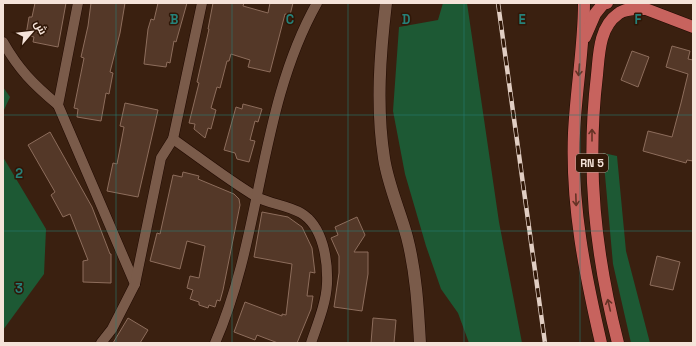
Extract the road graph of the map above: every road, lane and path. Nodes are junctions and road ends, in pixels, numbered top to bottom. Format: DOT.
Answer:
graph roads {
  1 [pos="78,3"];
  2 [pos="202,3"];
  3 [pos="317,3"];
  4 [pos="386,3"];
  5 [pos="584,3"];
  6 [pos="604,3"];
  7 [pos="631,3"];
  8 [pos="644,9"];
  9 [pos="607,26"];
  10 [pos="693,26"];
  11 [pos="3,42"];
  12 [pos="580,52"];
  13 [pos="58,105"];
  14 [pos="172,138"];
  15 [pos="256,197"];
  16 [pos="135,284"];
  17 [pos="101,343"];
  18 [pos="215,343"];
  19 [pos="311,343"];
  20 [pos="420,343"];
  21 [pos="601,343"];
  22 [pos="618,343"];
  1 -- 13 [label="street"];
  2 -- 14 [label="street"];
  3 -- 15 [label="street"];
  4 -- 20 [label="street"];
  5 -- 12 [label="main road, RN 5"];
  6 -- 9 [label="main road"];
  6 -- 12 [label="main road, RN 5"];
  7 -- 8 [label="main road"];
  8 -- 9 [label="main road"];
  8 -- 10 [label="main road"];
  22 -- 9 [label="main road, RN 5, one-way"];
  11 -- 13 [label="street"];
  12 -- 21 [label="main road, RN 5, one-way"];
  13 -- 16 [label="street"];
  14 -- 15 [label="street"];
  14 -- 16 [label="street"];
  15 -- 18 [label="street"];
  15 -- 19 [label="street"];
  16 -- 17 [label="street"];
}
